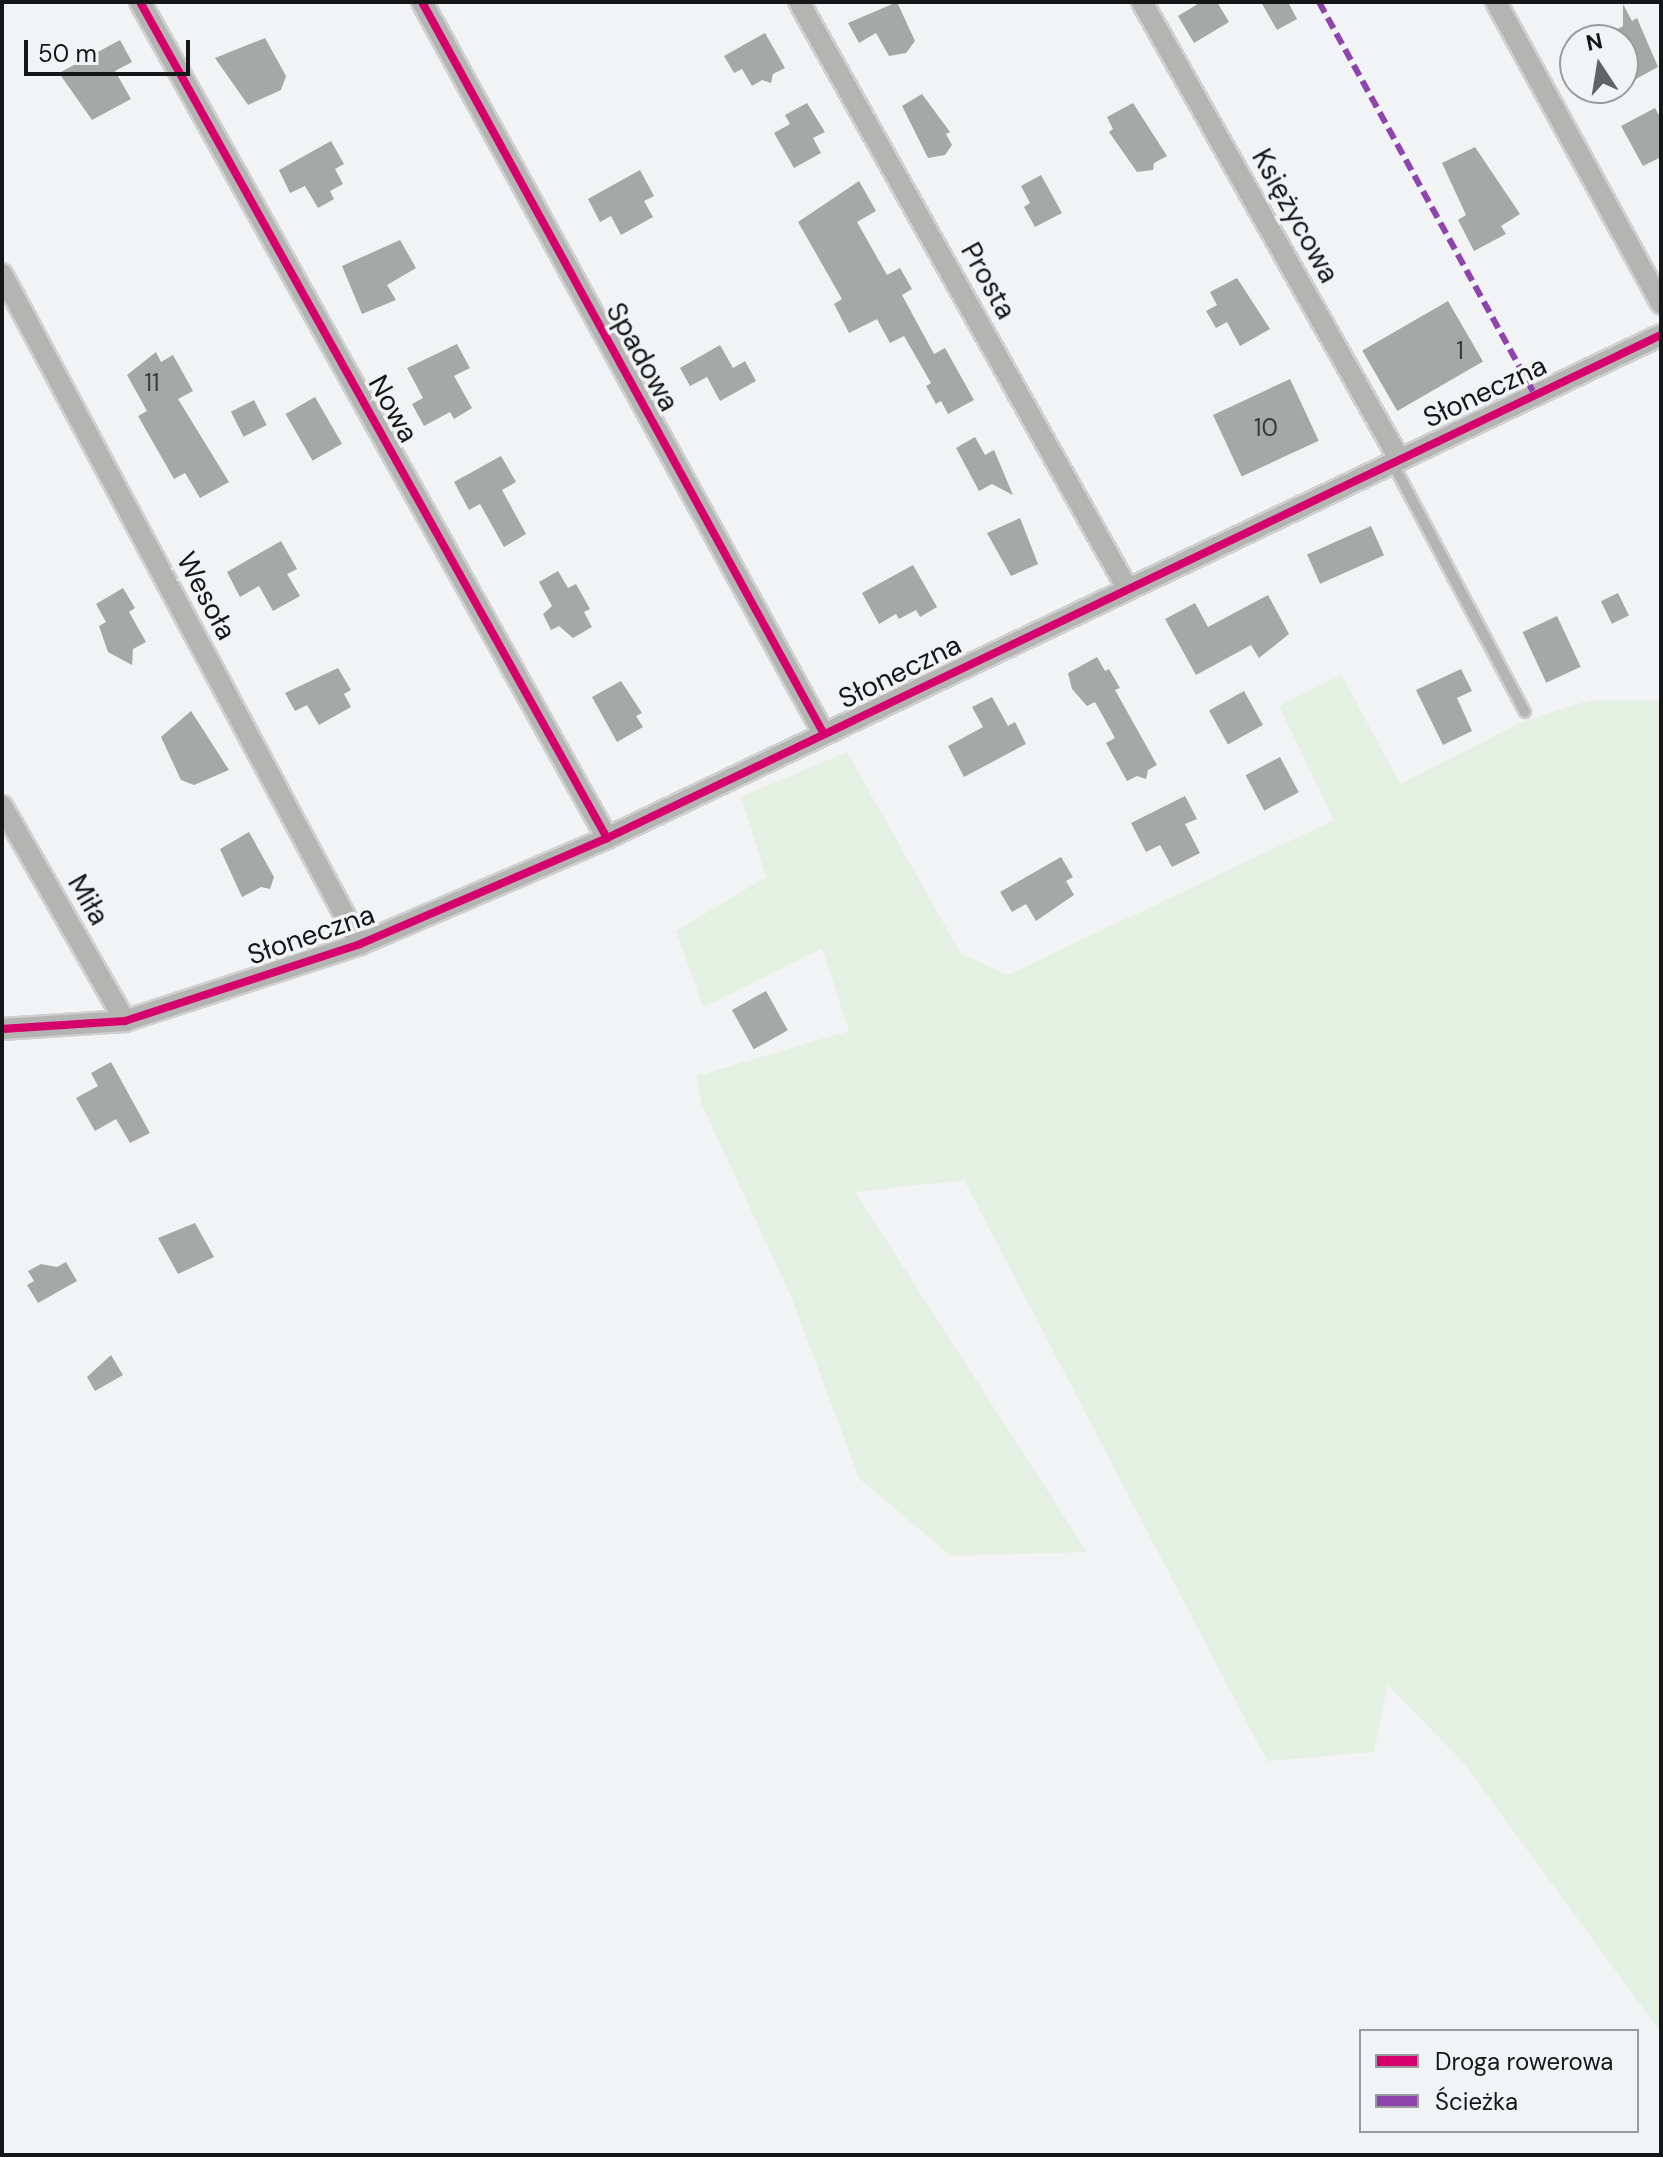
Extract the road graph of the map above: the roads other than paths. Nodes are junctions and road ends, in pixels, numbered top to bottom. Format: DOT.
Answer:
graph roads {
  1 [pos="140,2"];
  2 [pos="422,2"];
  3 [pos="799,2"];
  4 [pos="1142,2"];
  5 [pos="1496,2"];
  6 [pos="2,274"];
  7 [pos="1661,304"];
  8 [pos="1661,335"];
  9 [pos="1395,459"];
  10 [pos="1127,588"];
  11 [pos="1525,712"];
  12 [pos="824,734"];
  13 [pos="2,806"];
  14 [pos="607,838"];
  15 [pos="360,944"];
  16 [pos="125,1021"];
  17 [pos="2,1029"];
  1 -- 14 [label="street, Nowa"];
  2 -- 12 [label="street, Spadowa"];
  3 -- 10 [label="street, Prosta"];
  4 -- 9 [label="street, Księżycowa"];
  5 -- 7 [label="street"];
  6 -- 15 [label="street, Wesoła"];
  8 -- 9 [label="street, Słoneczna"];
  9 -- 10 [label="street, Słoneczna"];
  9 -- 11 [label="lane"];
  10 -- 12 [label="street, Słoneczna"];
  12 -- 14 [label="street, Słoneczna"];
  13 -- 16 [label="street, Miła"];
  14 -- 15 [label="street, Słoneczna"];
  15 -- 16 [label="street, Słoneczna"];
  16 -- 17 [label="street, Słoneczna"];
}
